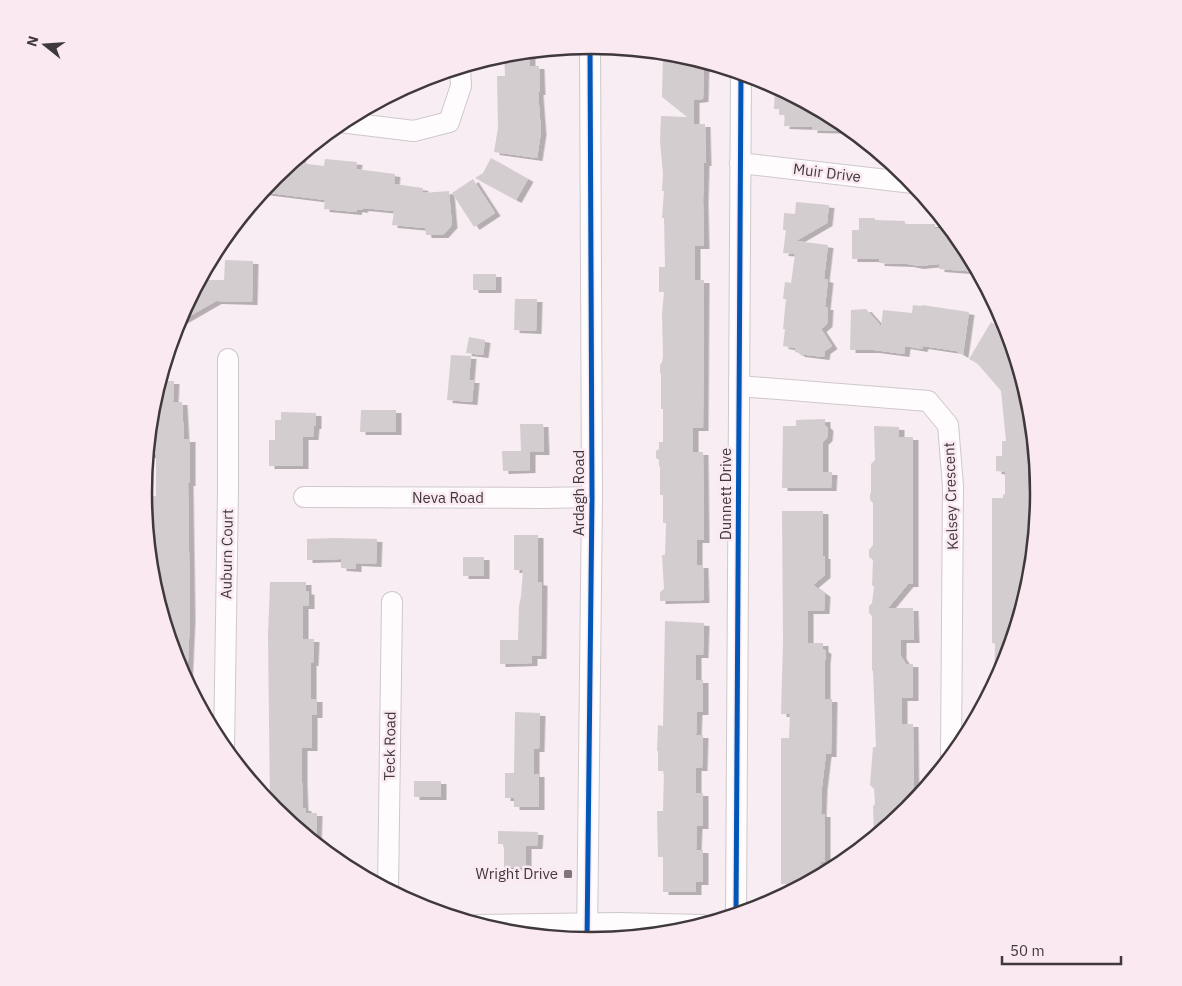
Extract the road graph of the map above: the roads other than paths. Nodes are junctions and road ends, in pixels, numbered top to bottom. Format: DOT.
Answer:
graph roads {
  1 [pos="590,54"];
  2 [pos="460,74"];
  3 [pos="741,80"];
  4 [pos="354,124"];
  5 [pos="740,163"];
  6 [pos="902,182"];
  7 [pos="228,359"];
  8 [pos="739,386"];
  9 [pos="304,497"];
  10 [pos="592,497"];
  11 [pos="392,602"];
  12 [pos="224,734"];
  13 [pos="951,744"];
  14 [pos="388,882"];
  15 [pos="736,908"];
  16 [pos="674,924"];
  17 [pos="548,929"];
  18 [pos="582,932"];
  19 [pos="587,932"];
  1 -- 10 [label="street, Ardagh Road"];
  2 -- 4 [label="street"];
  3 -- 5 [label="street, Dunnett Drive"];
  5 -- 6 [label="street, Muir Drive"];
  5 -- 8 [label="street, Dunnett Drive"];
  7 -- 12 [label="street, Auburn Court"];
  8 -- 13 [label="street, Kelsey Crescent"];
  8 -- 15 [label="street, Dunnett Drive"];
  9 -- 10 [label="street, Neva Road"];
  10 -- 19 [label="street, Ardagh Road"];
  11 -- 14 [label="street, Teck Road"];
  16 -- 19 [label="street"];
  17 -- 18 [label="street"];
}
